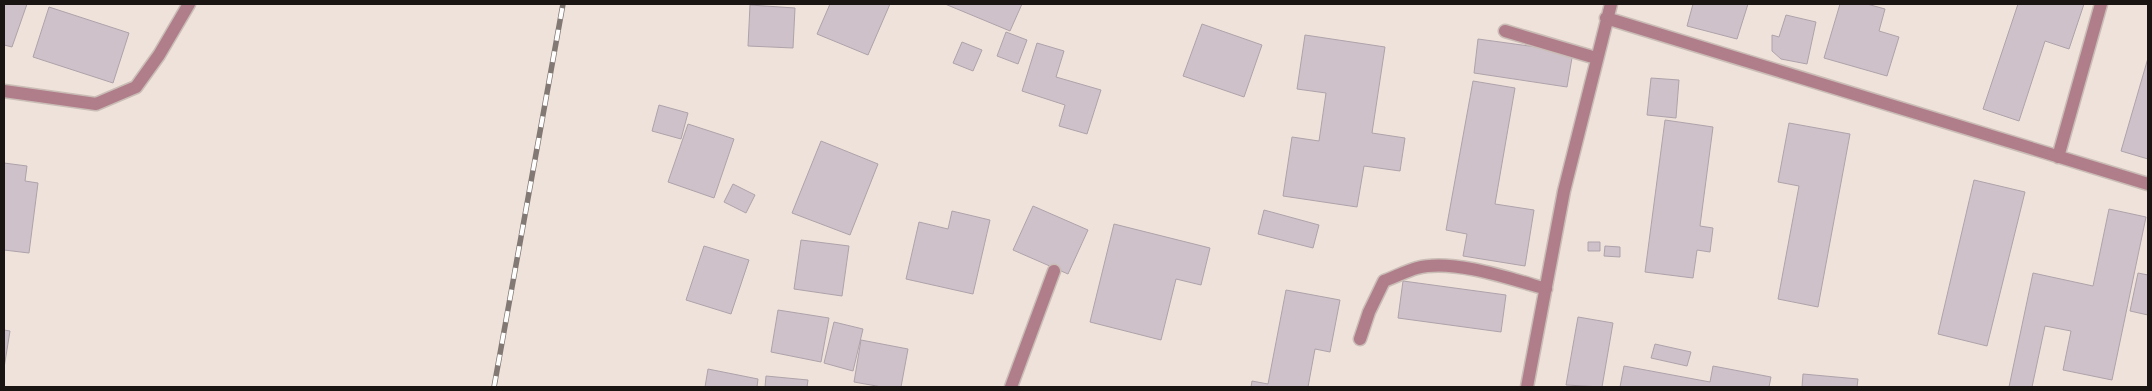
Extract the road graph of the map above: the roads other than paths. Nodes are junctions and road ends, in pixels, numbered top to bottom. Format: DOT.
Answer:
graph roads {
  1 [pos="189,4"];
  2 [pos="1610,4"];
  3 [pos="2102,4"];
  4 [pos="1606,18"];
  5 [pos="1505,31"];
  6 [pos="1596,58"];
  7 [pos="4,92"];
  8 [pos="2058,157"];
  9 [pos="2148,184"];
  10 [pos="1054,271"];
  11 [pos="1546,289"];
  12 [pos="1360,339"];
  13 [pos="1011,387"];
  14 [pos="1527,387"];
  1 -- 7 [label="street"];
  2 -- 4 [label="street"];
  3 -- 8 [label="street"];
  4 -- 6 [label="street"];
  4 -- 8 [label="street"];
  5 -- 6 [label="street"];
  6 -- 11 [label="street"];
  8 -- 9 [label="street"];
  10 -- 13 [label="street"];
  11 -- 12 [label="street"];
  11 -- 14 [label="street"];
}
